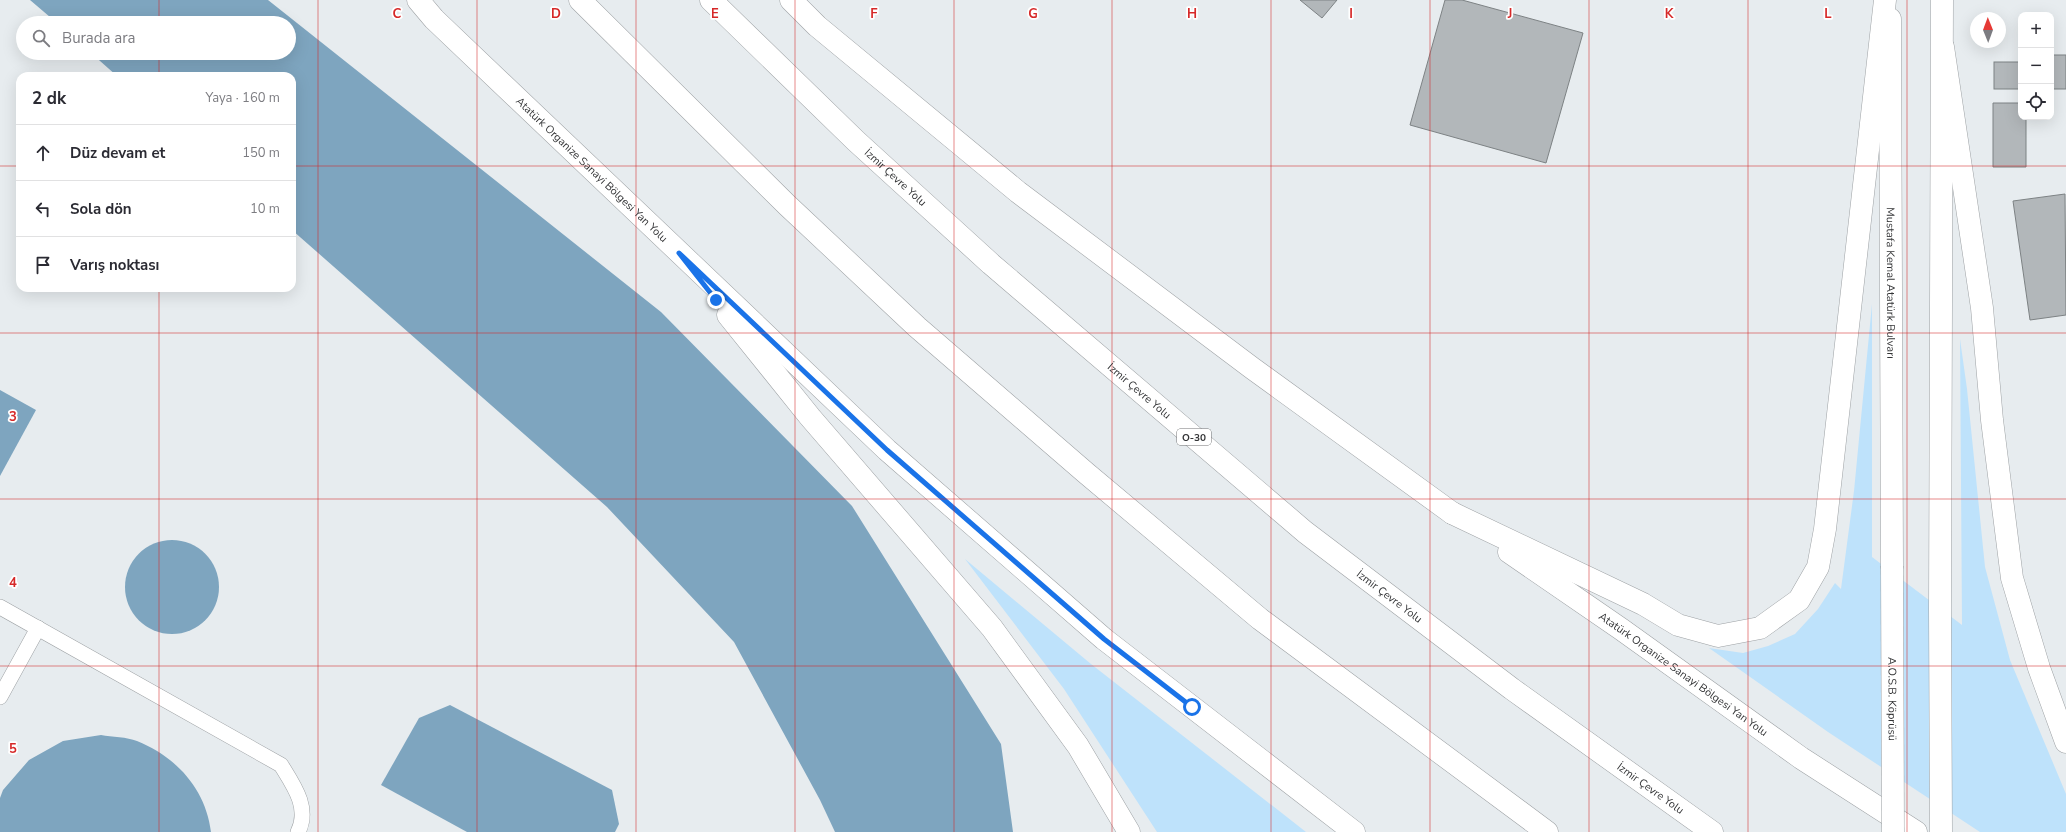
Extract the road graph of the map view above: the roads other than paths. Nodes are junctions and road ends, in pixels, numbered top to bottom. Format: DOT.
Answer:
graph roads {
  1 [pos="418,0"];
  2 [pos="580,0"];
  3 [pos="711,0"];
  4 [pos="791,0"];
  5 [pos="1885,0"];
  6 [pos="1890,0"];
  7 [pos="1942,0"];
  8 [pos="1942,47"];
  9 [pos="679,253"];
  10 [pos="1452,513"];
  11 [pos="1892,566"];
  12 [pos="0,607"];
  13 [pos="38,628"];
  14 [pos="0,697"];
  15 [pos="2066,742"];
  16 [pos="298,832"];
  17 [pos="1129,832"];
  18 [pos="1354,832"];
  19 [pos="1546,832"];
  20 [pos="1712,832"];
  21 [pos="1893,832"];
  22 [pos="1916,832"];
  23 [pos="1941,832"];
  1 -- 9 [label="main road, Atatürk Organize Sanayi Bölgesi Yan Yolu"];
  2 -- 19 [label="main road"];
  3 -- 20 [label="main road, İzmir Çevre Yolu / O-30"];
  4 -- 10 [label="main road"];
  5 -- 10 [label="main road"];
  6 -- 11 [label="main road, Mustafa Kemal Atatürk Bulvarı"];
  7 -- 8 [label="main road"];
  8 -- 15 [label="main road"];
  8 -- 23 [label="main road"];
  9 -- 17 [label="main road"];
  9 -- 18 [label="main road, Atatürk Organize Sanayi Bölgesi Yan Yolu"];
  10 -- 22 [label="main road, Atatürk Organize Sanayi Bölgesi Yan Yolu"];
  11 -- 21 [label="main road, A.O.S.B. Köprüsü, bridge"];
  12 -- 13 [label="lane"];
  13 -- 14 [label="lane"];
  13 -- 16 [label="lane"];
}
